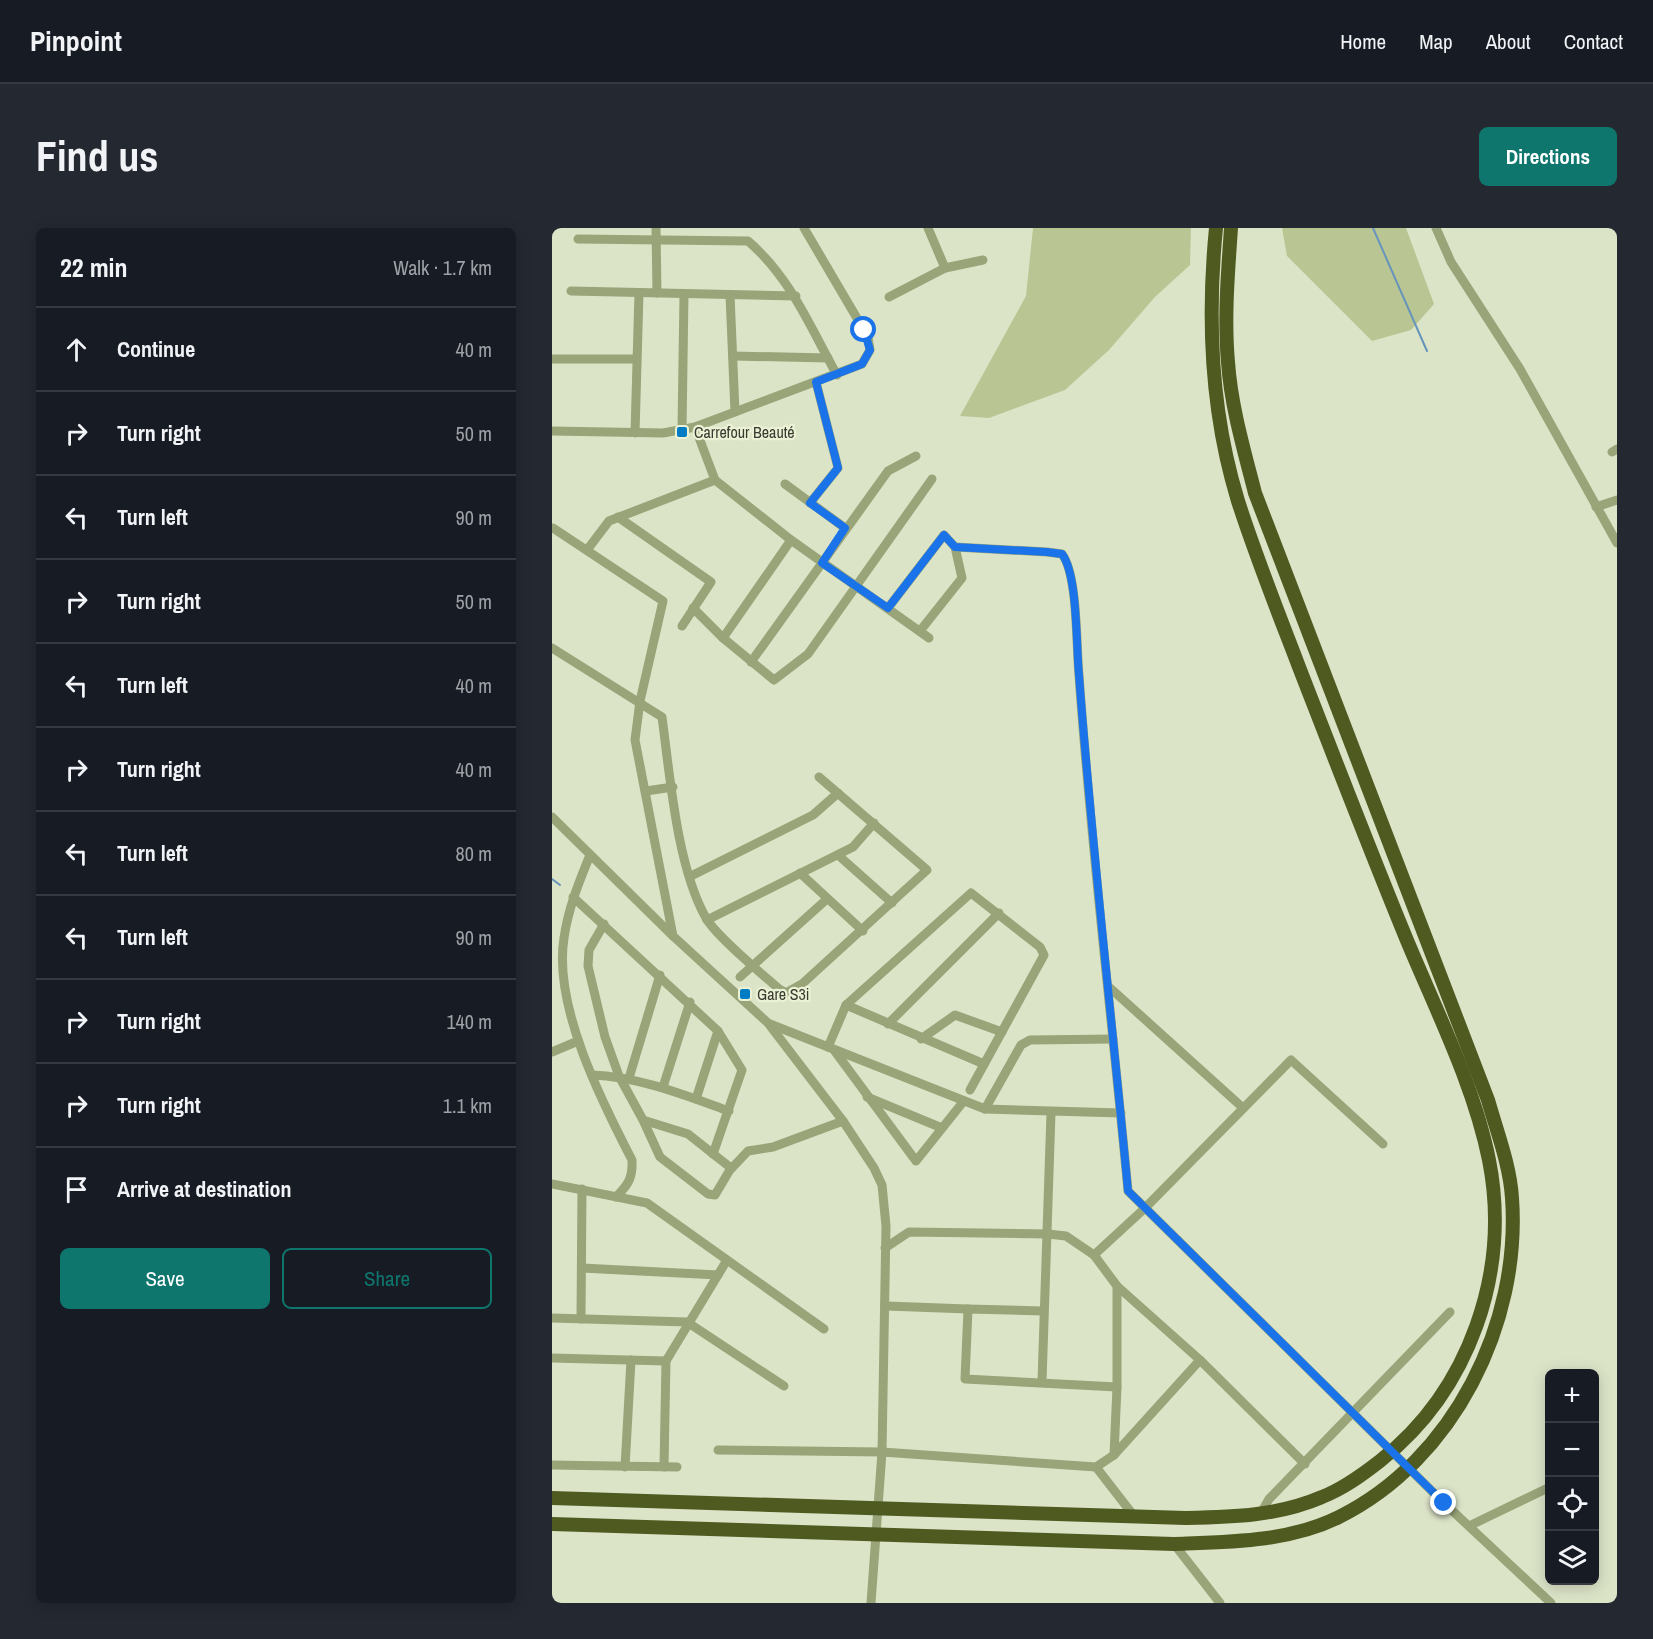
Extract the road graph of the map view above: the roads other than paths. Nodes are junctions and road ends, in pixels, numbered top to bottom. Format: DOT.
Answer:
graph roads {
  1 [pos="656,228"];
  2 [pos="804,228"];
  3 [pos="928,228"];
  4 [pos="1216,228"];
  5 [pos="1231,228"];
  6 [pos="1436,228"];
  7 [pos="578,239"];
  8 [pos="656,241"];
  9 [pos="983,260"];
  10 [pos="945,268"];
  11 [pos="571,291"];
  12 [pos="639,293"];
  13 [pos="657,293"];
  14 [pos="684,294"];
  15 [pos="730,295"];
  16 [pos="796,296"];
  17 [pos="889,297"];
  18 [pos="734,356"];
  19 [pos="828,358"];
  20 [pos="552,359"];
  21 [pos="636,359"];
  22 [pos="837,375"];
  23 [pos="816,382"];
  24 [pos="735,412"];
  25 [pos="695,427"];
  26 [pos="682,429"];
  27 [pos="552,431"];
  28 [pos="635,433"];
  29 [pos="916,456"];
  30 [pos="932,479"];
  31 [pos="715,480"];
  32 [pos="785,484"];
  33 [pos="1617,500"];
  34 [pos="810,503"];
  35 [pos="1596,507"];
  36 [pos="618,517"];
  37 [pos="554,528"];
  38 [pos="845,528"];
  39 [pos="790,540"];
  40 [pos="1617,543"];
  41 [pos="955,547"];
  42 [pos="587,550"];
  43 [pos="822,563"];
  44 [pos="856,586"];
  45 [pos="693,608"];
  46 [pos="888,608"];
  47 [pos="682,626"];
  48 [pos="920,631"];
  49 [pos="723,638"];
  50 [pos="929,638"];
  51 [pos="552,648"];
  52 [pos="751,662"];
  53 [pos="640,701"];
  54 [pos="819,777"];
  55 [pos="673,787"];
  56 [pos="646,791"];
  57 [pos="838,793"];
  58 [pos="552,817"];
  59 [pos="874,823"];
  60 [pos="590,855"];
  61 [pos="838,855"];
  62 [pos="800,873"];
  63 [pos="691,876"];
  64 [pos="573,897"];
  65 [pos="827,899"];
  66 [pos="892,903"];
  67 [pos="999,913"];
  68 [pos="707,920"];
  69 [pos="604,924"];
  70 [pos="863,931"];
  71 [pos="673,936"];
  72 [pos="753,965"];
  73 [pos="660,975"];
  74 [pos="740,977"];
  75 [pos="1110,987"];
  76 [pos="690,1002"];
  77 [pos="846,1005"];
  78 [pos="768,1023"];
  79 [pos="888,1024"];
  80 [pos="718,1030"];
  81 [pos="1002,1032"];
  82 [pos="921,1039"];
  83 [pos="1113,1039"];
  84 [pos="578,1041"];
  85 [pos="831,1048"];
  86 [pos="552,1052"];
  87 [pos="984,1064"];
  88 [pos="592,1075"];
  89 [pos="624,1077"];
  90 [pos="663,1087"];
  91 [pos="970,1090"];
  92 [pos="867,1097"];
  93 [pos="696,1099"];
  94 [pos="963,1101"];
  95 [pos="1242,1107"];
  96 [pos="985,1109"];
  97 [pos="729,1111"];
  98 [pos="1051,1113"];
  99 [pos="1121,1113"];
  100 [pos="643,1119"];
  101 [pos="843,1121"];
  102 [pos="942,1128"];
  103 [pos="1383,1144"];
  104 [pos="713,1154"];
  105 [pos="731,1169"];
  106 [pos="552,1184"];
  107 [pos="582,1189"];
  108 [pos="616,1197"];
  109 [pos="1144,1209"];
  110 [pos="1048,1234"];
  111 [pos="885,1248"];
  112 [pos="1094,1256"];
  113 [pos="728,1260"];
  114 [pos="582,1268"];
  115 [pos="718,1275"];
  116 [pos="1117,1286"];
  117 [pos="886,1306"];
  118 [pos="968,1309"];
  119 [pos="1043,1311"];
  120 [pos="1450,1312"];
  121 [pos="552,1318"];
  122 [pos="581,1319"];
  123 [pos="687,1322"];
  124 [pos="824,1329"];
  125 [pos="552,1358"];
  126 [pos="631,1360"];
  127 [pos="1200,1360"];
  128 [pos="666,1361"];
  129 [pos="1042,1382"];
  130 [pos="784,1386"];
  131 [pos="1117,1387"];
  132 [pos="1354,1413"];
  133 [pos="718,1450"];
  134 [pos="1392,1451"];
  135 [pos="882,1452"];
  136 [pos="1114,1455"];
  137 [pos="1305,1464"];
  138 [pos="552,1465"];
  139 [pos="625,1467"];
  140 [pos="664,1467"];
  141 [pos="677,1467"];
  142 [pos="1096,1467"];
  143 [pos="1407,1467"];
  144 [pos="1545,1489"];
  145 [pos="552,1498"];
  146 [pos="876,1508"];
  147 [pos="1260,1515"];
  148 [pos="1134,1516"];
  149 [pos="552,1524"];
  150 [pos="1468,1526"];
  151 [pos="874,1534"];
  152 [pos="1174,1544"];
  153 [pos="871,1603"];
  154 [pos="1220,1603"];
  155 [pos="1551,1603"];
  1 -- 8 [label="street"];
  2 -- 22 [label="street"];
  3 -- 10 [label="street"];
  4 -- 134 [label="highway"];
  5 -- 143 [label="highway"];
  6 -- 35 [label="street"];
  7 -- 8 [label="street"];
  8 -- 13 [label="street"];
  8 -- 16 [label="street"];
  9 -- 10 [label="street"];
  10 -- 17 [label="street"];
  11 -- 12 [label="street"];
  12 -- 13 [label="street"];
  12 -- 21 [label="street"];
  13 -- 14 [label="street"];
  14 -- 15 [label="street"];
  14 -- 26 [label="street"];
  15 -- 16 [label="street"];
  15 -- 18 [label="street"];
  16 -- 19 [label="street"];
  18 -- 19 [label="street"];
  18 -- 24 [label="street"];
  19 -- 22 [label="street"];
  20 -- 21 [label="street"];
  21 -- 28 [label="street"];
  22 -- 23 [label="street"];
  23 -- 24 [label="street"];
  23 -- 34 [label="street"];
  24 -- 25 [label="street"];
  25 -- 26 [label="street"];
  25 -- 31 [label="street"];
  26 -- 28 [label="street"];
  27 -- 28 [label="street"];
  29 -- 38 [label="street"];
  30 -- 44 [label="street"];
  31 -- 36 [label="street"];
  31 -- 39 [label="street"];
  32 -- 34 [label="street"];
  33 -- 35 [label="street"];
  34 -- 38 [label="street"];
  35 -- 40 [label="street"];
  36 -- 42 [label="street"];
  36 -- 45 [label="street"];
  37 -- 42 [label="street"];
  38 -- 43 [label="street"];
  39 -- 43 [label="street"];
  39 -- 49 [label="street"];
  41 -- 46 [label="street"];
  41 -- 48 [label="street"];
  41 -- 75 [label="street"];
  42 -- 53 [label="street"];
  43 -- 44 [label="street"];
  43 -- 52 [label="street"];
  44 -- 46 [label="street"];
  44 -- 52 [label="street"];
  45 -- 47 [label="street"];
  45 -- 49 [label="street"];
  46 -- 48 [label="street"];
  48 -- 50 [label="street"];
  49 -- 52 [label="street"];
  51 -- 53 [label="street"];
  53 -- 55 [label="street"];
  53 -- 56 [label="street"];
  54 -- 57 [label="street"];
  55 -- 56 [label="street"];
  55 -- 63 [label="street"];
  56 -- 71 [label="street"];
  57 -- 59 [label="street"];
  57 -- 63 [label="street"];
  58 -- 60 [label="street"];
  59 -- 61 [label="street"];
  59 -- 66 [label="street"];
  60 -- 64 [label="street"];
  60 -- 71 [label="street"];
  61 -- 62 [label="street"];
  61 -- 66 [label="street"];
  62 -- 65 [label="street"];
  62 -- 68 [label="street"];
  63 -- 68 [label="street"];
  64 -- 69 [label="street"];
  64 -- 84 [label="street"];
  65 -- 70 [label="street"];
  65 -- 72 [label="street"];
  66 -- 70 [label="street"];
  67 -- 77 [label="street"];
  67 -- 79 [label="street"];
  67 -- 81 [label="street"];
  68 -- 72 [label="street"];
  69 -- 73 [label="street"];
  69 -- 89 [label="street"];
  70 -- 72 [label="street"];
  71 -- 78 [label="street"];
  72 -- 74 [label="street"];
  73 -- 76 [label="street"];
  73 -- 89 [label="street"];
  75 -- 83 [label="street"];
  75 -- 95 [label="street"];
  76 -- 80 [label="street"];
  76 -- 90 [label="street"];
  77 -- 79 [label="street"];
  77 -- 85 [label="street"];
  78 -- 85 [label="street"];
  78 -- 101 [label="street"];
  79 -- 82 [label="street"];
  80 -- 93 [label="street"];
  80 -- 97 [label="street"];
  81 -- 82 [label="street"];
  81 -- 87 [label="street"];
  82 -- 87 [label="street"];
  83 -- 96 [label="street"];
  83 -- 99 [label="street"];
  84 -- 86 [label="street"];
  84 -- 88 [label="street"];
  85 -- 92 [label="street"];
  85 -- 94 [label="street"];
  87 -- 91 [label="street"];
  88 -- 89 [label="street"];
  88 -- 108 [label="street"];
  89 -- 90 [label="street"];
  89 -- 100 [label="street"];
  90 -- 93 [label="street"];
  92 -- 102 [label="street"];
  92 -- 102 [label="street"];
  93 -- 97 [label="street"];
  94 -- 96 [label="street"];
  94 -- 102 [label="street"];
  95 -- 103 [label="street"];
  95 -- 109 [label="street"];
  96 -- 98 [label="street"];
  97 -- 104 [label="street"];
  98 -- 99 [label="street"];
  98 -- 110 [label="street"];
  99 -- 109 [label="street"];
  100 -- 104 [label="street"];
  100 -- 105 [label="street"];
  101 -- 105 [label="street"];
  101 -- 111 [label="street"];
  104 -- 105 [label="street"];
  106 -- 107 [label="street"];
  107 -- 108 [label="street"];
  107 -- 114 [label="street"];
  108 -- 113 [label="street"];
  109 -- 112 [label="street"];
  109 -- 132 [label="street"];
  110 -- 111 [label="street"];
  110 -- 112 [label="street"];
  110 -- 119 [label="street"];
  111 -- 117 [label="street"];
  112 -- 116 [label="street"];
  113 -- 115 [label="street"];
  113 -- 124 [label="street"];
  114 -- 115 [label="street"];
  114 -- 122 [label="street"];
  115 -- 123 [label="street"];
  116 -- 127 [label="street"];
  116 -- 131 [label="street"];
  117 -- 118 [label="street"];
  117 -- 135 [label="street"];
  118 -- 119 [label="street"];
  118 -- 129 [label="street"];
  119 -- 129 [label="street"];
  120 -- 132 [label="street"];
  121 -- 122 [label="street"];
  122 -- 123 [label="street"];
  123 -- 128 [label="street"];
  123 -- 130 [label="street"];
  125 -- 126 [label="street"];
  126 -- 128 [label="street"];
  126 -- 139 [label="street"];
  127 -- 136 [label="street"];
  127 -- 137 [label="street"];
  128 -- 140 [label="street"];
  129 -- 131 [label="street"];
  131 -- 136 [label="street"];
  132 -- 134 [label="street"];
  132 -- 137 [label="street"];
  133 -- 135 [label="street"];
  134 -- 143 [label="street"];
  134 -- 147 [label="highway"];
  135 -- 142 [label="street"];
  135 -- 146 [label="street"];
  136 -- 142 [label="street"];
  137 -- 147 [label="street"];
  138 -- 139 [label="street"];
  139 -- 140 [label="street"];
  140 -- 141 [label="street"];
  142 -- 148 [label="street"];
  143 -- 150 [label="street"];
  143 -- 152 [label="highway"];
  144 -- 150 [label="street"];
  145 -- 146 [label="highway"];
  146 -- 148 [label="highway"];
  146 -- 151 [label="street"];
  147 -- 148 [label="highway"];
  149 -- 151 [label="highway"];
  150 -- 155 [label="street"];
  151 -- 152 [label="highway"];
  151 -- 153 [label="street"];
  152 -- 154 [label="street"];
}
